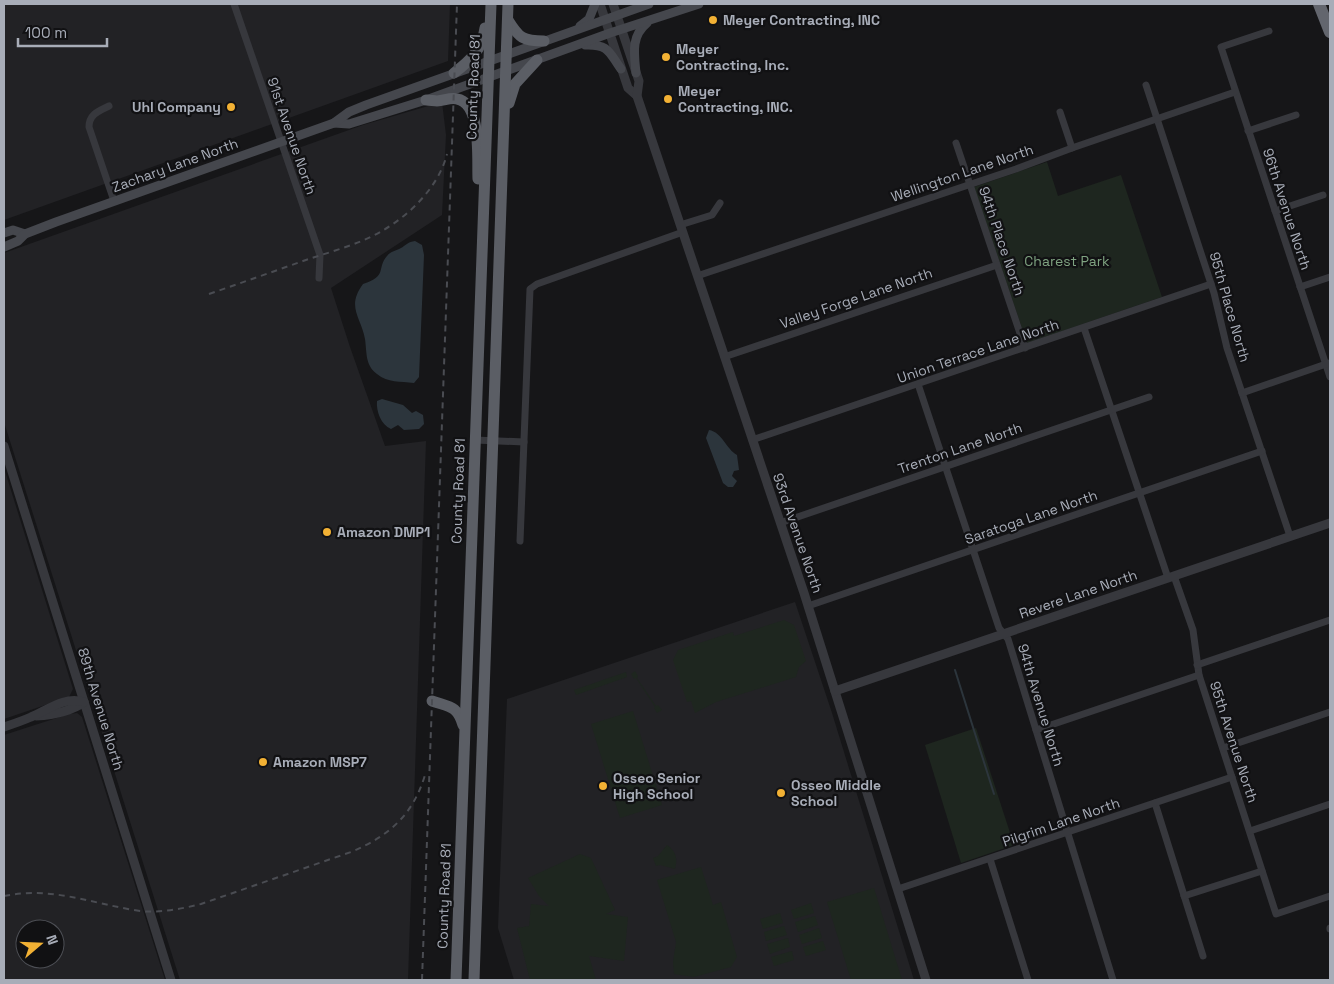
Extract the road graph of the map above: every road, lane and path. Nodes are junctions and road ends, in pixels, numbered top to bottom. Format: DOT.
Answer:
graph roads {
  1 [pos="234,4"];
  2 [pos="489,4"];
  3 [pos="508,4"];
  4 [pos="595,4"];
  5 [pos="600,4"];
  6 [pos="613,4"];
  7 [pos="649,4"];
  8 [pos="699,4"];
  9 [pos="1319,4"];
  10 [pos="1324,4"];
  11 [pos="617,15"];
  12 [pos="508,19"];
  13 [pos="605,19"];
  14 [pos="652,20"];
  15 [pos="1330,22"];
  16 [pos="621,30"];
  17 [pos="572,31"];
  18 [pos="1269,31"];
  19 [pos="1330,32"];
  20 [pos="610,34"];
  21 [pos="544,41"];
  22 [pos="578,45"];
  23 [pos="507,55"];
  24 [pos="537,60"];
  25 [pos="489,62"];
  26 [pos="621,68"];
  27 [pos="506,71"];
  28 [pos="454,73"];
  29 [pos="636,73"];
  30 [pos="488,78"];
  31 [pos="1146,85"];
  32 [pos="1235,92"];
  33 [pos="637,96"];
  34 [pos="426,100"];
  35 [pos="109,106"];
  36 [pos="1060,112"];
  37 [pos="1296,115"];
  38 [pos="1156,119"];
  39 [pos="334,123"];
  40 [pos="1248,132"];
  41 [pos="281,142"];
  42 [pos="956,143"];
  43 [pos="1072,148"];
  44 [pos="503,172"];
  45 [pos="970,184"];
  46 [pos="1323,195"];
  47 [pos="114,201"];
  48 [pos="720,203"];
  49 [pos="1275,210"];
  50 [pos="682,229"];
  51 [pos="4,233"];
  52 [pos="25,234"];
  53 [pos="483,236"];
  54 [pos="4,247"];
  55 [pos="997,265"];
  56 [pos="697,276"];
  57 [pos="1330,277"];
  58 [pos="319,278"];
  59 [pos="1211,284"];
  60 [pos="1300,287"];
  61 [pos="1084,328"];
  62 [pos="1024,348"];
  63 [pos="724,358"];
  64 [pos="1328,363"];
  65 [pos="1330,378"];
  66 [pos="918,384"];
  67 [pos="1242,393"];
  68 [pos="1149,397"];
  69 [pos="1112,410"];
  70 [pos="475,440"];
  71 [pos="493,440"];
  72 [pos="752,440"];
  73 [pos="524,442"];
  74 [pos="4,446"];
  75 [pos="1262,451"];
  76 [pos="946,466"];
  77 [pos="1139,493"];
  78 [pos="780,523"];
  79 [pos="1330,523"];
  80 [pos="1290,536"];
  81 [pos="520,541"];
  82 [pos="973,549"];
  83 [pos="1171,577"];
  84 [pos="808,606"];
  85 [pos="1330,620"];
  86 [pos="1004,633"];
  87 [pos="1197,665"];
  88 [pos="1199,675"];
  89 [pos="835,691"];
  90 [pos="466,700"];
  91 [pos="84,702"];
  92 [pos="484,702"];
  93 [pos="1330,712"];
  94 [pos="4,727"];
  95 [pos="1036,730"];
  96 [pos="464,734"];
  97 [pos="1223,748"];
  98 [pos="1232,777"];
  99 [pos="1156,803"];
  100 [pos="1330,804"];
  101 [pos="1250,831"];
  102 [pos="1068,832"];
  103 [pos="990,858"];
  104 [pos="1262,871"];
  105 [pos="898,889"];
  106 [pos="1184,896"];
  107 [pos="1330,896"];
  108 [pos="1202,956"];
  109 [pos="171,980"];
  110 [pos="456,980"];
  111 [pos="474,980"];
  112 [pos="926,980"];
  113 [pos="1028,980"];
  114 [pos="1113,980"];
  1 -- 41 [label="street, 91st Avenue North"];
  2 -- 25 [label="highway, County Road 81"];
  2 -- 28 [label="highway"];
  3 -- 12 [label="highway"];
  4 -- 17 [label="main road"];
  5 -- 13 [label="street, 93rd Avenue North"];
  6 -- 11 [label="street, 93rd Avenue North"];
  7 -- 11 [label="main road, Zachary Lane North"];
  8 -- 14 [label="main road, Zachary Lane North"];
  9 -- 19 [label="highway"];
  10 -- 15 [label="highway"];
  11 -- 13 [label="main road, Zachary Lane North"];
  11 -- 16 [label="street, 93rd Avenue North"];
  12 -- 21 [label="highway"];
  12 -- 23 [label="highway"];
  13 -- 17 [label="main road, Zachary Lane North"];
  13 -- 20 [label="street, 93rd Avenue North"];
  14 -- 16 [label="main road, Zachary Lane North"];
  14 -- 29 [label="main road"];
  16 -- 20 [label="main road, Zachary Lane North"];
  16 -- 29 [label="street, 93rd Avenue North"];
  17 -- 21 [label="main road, Zachary Lane North"];
  18 -- 32 [label="street, 96th Avenue North"];
  20 -- 22 [label="main road, Zachary Lane North"];
  20 -- 26 [label="street, 93rd Avenue North"];
  21 -- 23 [label="main road, Zachary Lane North"];
  22 -- 24 [label="main road, Zachary Lane North"];
  22 -- 26 [label="main road"];
  23 -- 25 [label="main road, Zachary Lane North"];
  23 -- 27 [label="highway"];
  24 -- 27 [label="main road, Zachary Lane North"];
  24 -- 44 [label="highway"];
  25 -- 28 [label="main road, Zachary Lane North"];
  25 -- 30 [label="highway, County Road 81"];
  26 -- 33 [label="street, 93rd Avenue North"];
  27 -- 30 [label="main road, Zachary Lane North"];
  27 -- 44 [label="highway"];
  28 -- 39 [label="main road, Zachary Lane North"];
  29 -- 33 [label="street, 93rd Avenue North"];
  30 -- 34 [label="main road, Zachary Lane North"];
  30 -- 53 [label="highway, County Road 81"];
  31 -- 38 [label="street, 95th Place North"];
  32 -- 38 [label="street, Wellington Lane North"];
  32 -- 40 [label="street, 96th Avenue North"];
  33 -- 50 [label="street, 93rd Avenue North"];
  34 -- 39 [label="main road, Zachary Lane North"];
  34 -- 53 [label="highway"];
  35 -- 47 [label="street"];
  36 -- 43 [label="street"];
  37 -- 40 [label="street"];
  38 -- 43 [label="street, Wellington Lane North"];
  38 -- 59 [label="street, 95th Place North"];
  39 -- 41 [label="main road, Zachary Lane North"];
  40 -- 49 [label="street, 96th Avenue North"];
  41 -- 47 [label="main road, Zachary Lane North"];
  41 -- 58 [label="street, 91st Avenue North"];
  42 -- 45 [label="street, 94th Place North"];
  43 -- 45 [label="street, Wellington Lane North"];
  44 -- 71 [label="highway"];
  45 -- 55 [label="street, 94th Place North"];
  45 -- 56 [label="street, Wellington Lane North"];
  46 -- 49 [label="street"];
  47 -- 52 [label="main road, Zachary Lane North"];
  48 -- 50 [label="street"];
  49 -- 60 [label="street, 96th Avenue North"];
  50 -- 56 [label="street, 93rd Avenue North"];
  50 -- 73 [label="street"];
  51 -- 52 [label="main road, Zachary Lane North"];
  52 -- 54 [label="main road, Zachary Lane North"];
  53 -- 70 [label="highway, County Road 81"];
  55 -- 62 [label="street, 94th Place North"];
  55 -- 63 [label="street, Valley Forge Lane North"];
  56 -- 63 [label="street, 93rd Avenue North"];
  57 -- 60 [label="street"];
  59 -- 61 [label="street, Union Terrace Lane North"];
  59 -- 67 [label="street, 95th Place North"];
  60 -- 64 [label="street, 96th Avenue North"];
  61 -- 62 [label="street, Union Terrace Lane North"];
  61 -- 69 [label="street, 95th Avenue North"];
  62 -- 66 [label="street, Union Terrace Lane North"];
  63 -- 72 [label="street, 93rd Avenue North"];
  64 -- 65 [label="street, 96th Avenue North"];
  64 -- 67 [label="street"];
  66 -- 72 [label="street, Union Terrace Lane North"];
  66 -- 76 [label="street, 94th Avenue North"];
  67 -- 75 [label="street, 95th Place North"];
  68 -- 69 [label="street, Trenton Lane North"];
  69 -- 76 [label="street, Trenton Lane North"];
  69 -- 77 [label="street, 95th Avenue North"];
  70 -- 71 [label="street"];
  70 -- 90 [label="highway, County Road 81"];
  71 -- 73 [label="street"];
  71 -- 92 [label="highway"];
  72 -- 78 [label="street, 93rd Avenue North"];
  73 -- 81 [label="street"];
  74 -- 91 [label="street, 89th Avenue North"];
  75 -- 77 [label="street, Saratoga Lane North"];
  75 -- 80 [label="street, 95th Place North"];
  76 -- 78 [label="street, Trenton Lane North"];
  76 -- 82 [label="street, 94th Avenue North"];
  77 -- 82 [label="street, Saratoga Lane North"];
  77 -- 83 [label="street, 95th Avenue North"];
  78 -- 84 [label="street, 93rd Avenue North"];
  79 -- 80 [label="street, Revere Lane North"];
  80 -- 83 [label="street, Revere Lane North"];
  82 -- 84 [label="street, Saratoga Lane North"];
  82 -- 86 [label="street, 94th Avenue North"];
  83 -- 86 [label="street, Revere Lane North"];
  83 -- 87 [label="street, 95th Avenue North"];
  84 -- 89 [label="street, 93rd Avenue North"];
  85 -- 87 [label="street"];
  86 -- 89 [label="street, Revere Lane North"];
  86 -- 95 [label="street, 94th Avenue North"];
  87 -- 88 [label="street, 95th Avenue North"];
  88 -- 95 [label="street"];
  88 -- 97 [label="street, 95th Avenue North"];
  89 -- 105 [label="street, 93rd Avenue North"];
  90 -- 92 [label="street"];
  90 -- 96 [label="highway, County Road 81"];
  90 -- 96 [label="highway"];
  91 -- 94 [label="street"];
  91 -- 109 [label="street, 89th Avenue North"];
  92 -- 111 [label="highway"];
  93 -- 97 [label="street"];
  95 -- 102 [label="street, 94th Avenue North"];
  96 -- 110 [label="highway, County Road 81"];
  97 -- 98 [label="street, 95th Avenue North"];
  98 -- 99 [label="street, Pilgrim Lane North"];
  98 -- 101 [label="street, 95th Avenue North"];
  99 -- 102 [label="street, Pilgrim Lane North"];
  99 -- 106 [label="street"];
  100 -- 101 [label="street"];
  101 -- 104 [label="street, 95th Avenue North"];
  102 -- 103 [label="street, Pilgrim Lane North"];
  102 -- 114 [label="street, 94th Avenue North"];
  103 -- 105 [label="street, Pilgrim Lane North"];
  103 -- 113 [label="street"];
  104 -- 106 [label="street"];
  104 -- 107 [label="street, 95th Avenue North"];
  105 -- 112 [label="street, 93rd Avenue North"];
  106 -- 108 [label="street"];
}
